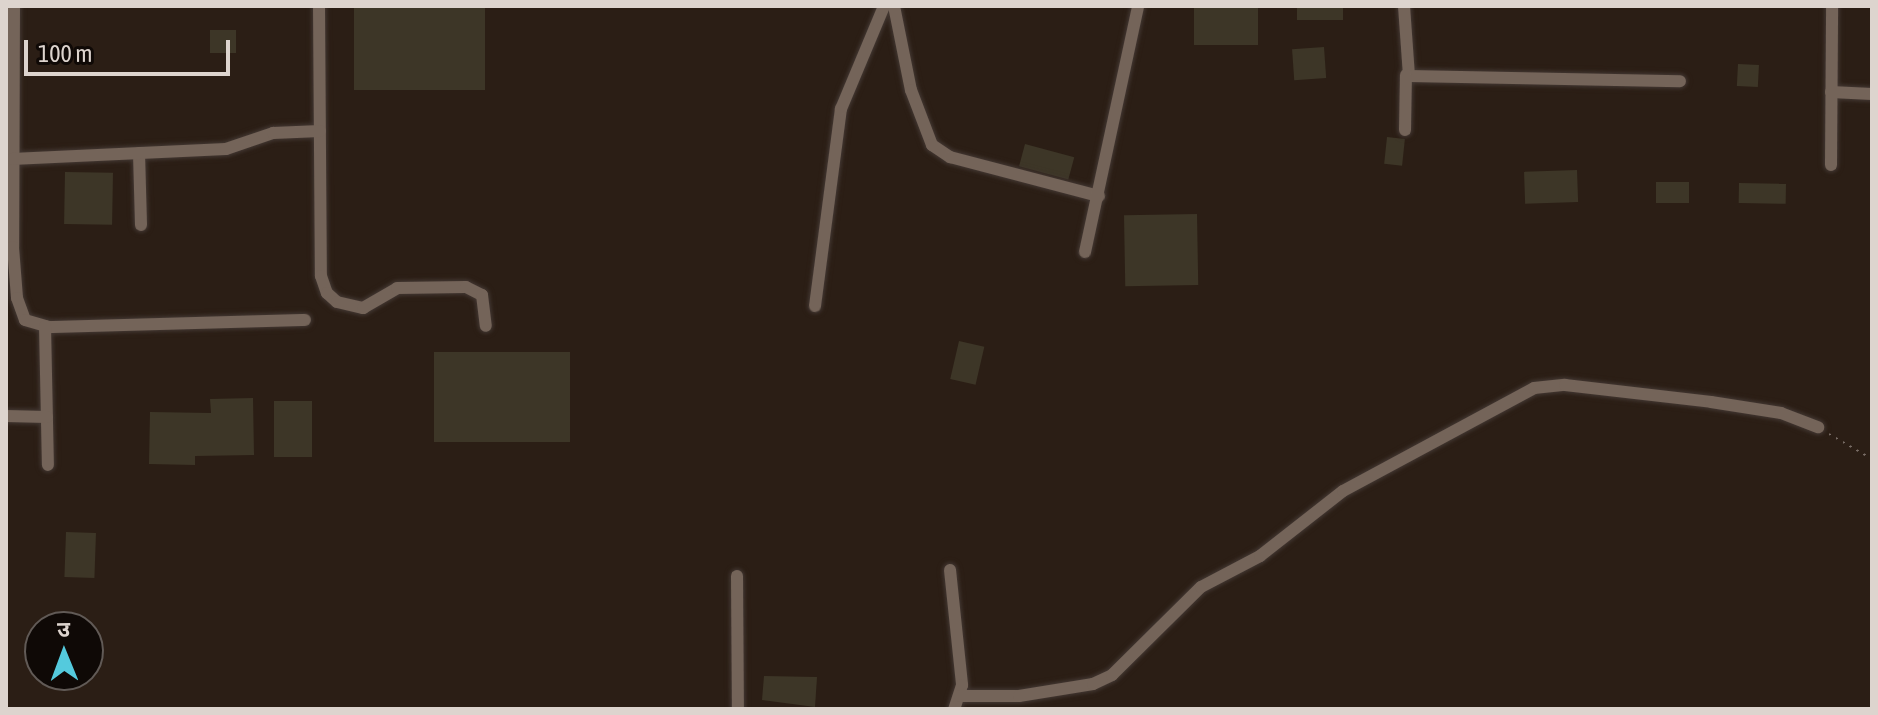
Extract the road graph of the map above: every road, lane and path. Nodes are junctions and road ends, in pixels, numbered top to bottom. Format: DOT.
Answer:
graph roads {
  1 [pos="14,6"];
  2 [pos="319,6"];
  3 [pos="884,6"];
  4 [pos="894,6"];
  5 [pos="1138,6"];
  6 [pos="1404,6"];
  7 [pos="1832,6"];
  8 [pos="1406,75"];
  9 [pos="1680,81"];
  10 [pos="1831,92"];
  11 [pos="1872,94"];
  12 [pos="1405,130"];
  13 [pos="320,131"];
  14 [pos="139,153"];
  15 [pos="12,159"];
  16 [pos="1831,165"];
  17 [pos="1099,196"];
  18 [pos="141,225"];
  19 [pos="1085,252"];
  20 [pos="815,306"];
  21 [pos="305,320"];
  22 [pos="45,326"];
  23 [pos="486,326"];
  24 [pos="6,416"];
  25 [pos="47,417"];
  26 [pos="1818,427"];
  27 [pos="1872,459"];
  28 [pos="48,465"];
  29 [pos="950,570"];
  30 [pos="737,576"];
  31 [pos="960,696"];
  32 [pos="738,709"];
  33 [pos="954,709"];
  1 -- 15 [label="street"];
  2 -- 13 [label="street"];
  3 -- 20 [label="street"];
  4 -- 17 [label="street"];
  5 -- 17 [label="street"];
  6 -- 8 [label="street"];
  7 -- 10 [label="street"];
  8 -- 9 [label="street"];
  8 -- 12 [label="street"];
  10 -- 11 [label="street"];
  10 -- 16 [label="street"];
  13 -- 14 [label="street"];
  13 -- 23 [label="street"];
  14 -- 15 [label="street"];
  14 -- 18 [label="street"];
  15 -- 22 [label="street"];
  17 -- 19 [label="street"];
  21 -- 22 [label="street"];
  22 -- 25 [label="street"];
  24 -- 25 [label="street"];
  25 -- 28 [label="street"];
  26 -- 27 [label="path"];
  26 -- 31 [label="street"];
  29 -- 31 [label="street"];
  30 -- 32 [label="street"];
  31 -- 33 [label="street"];
}
